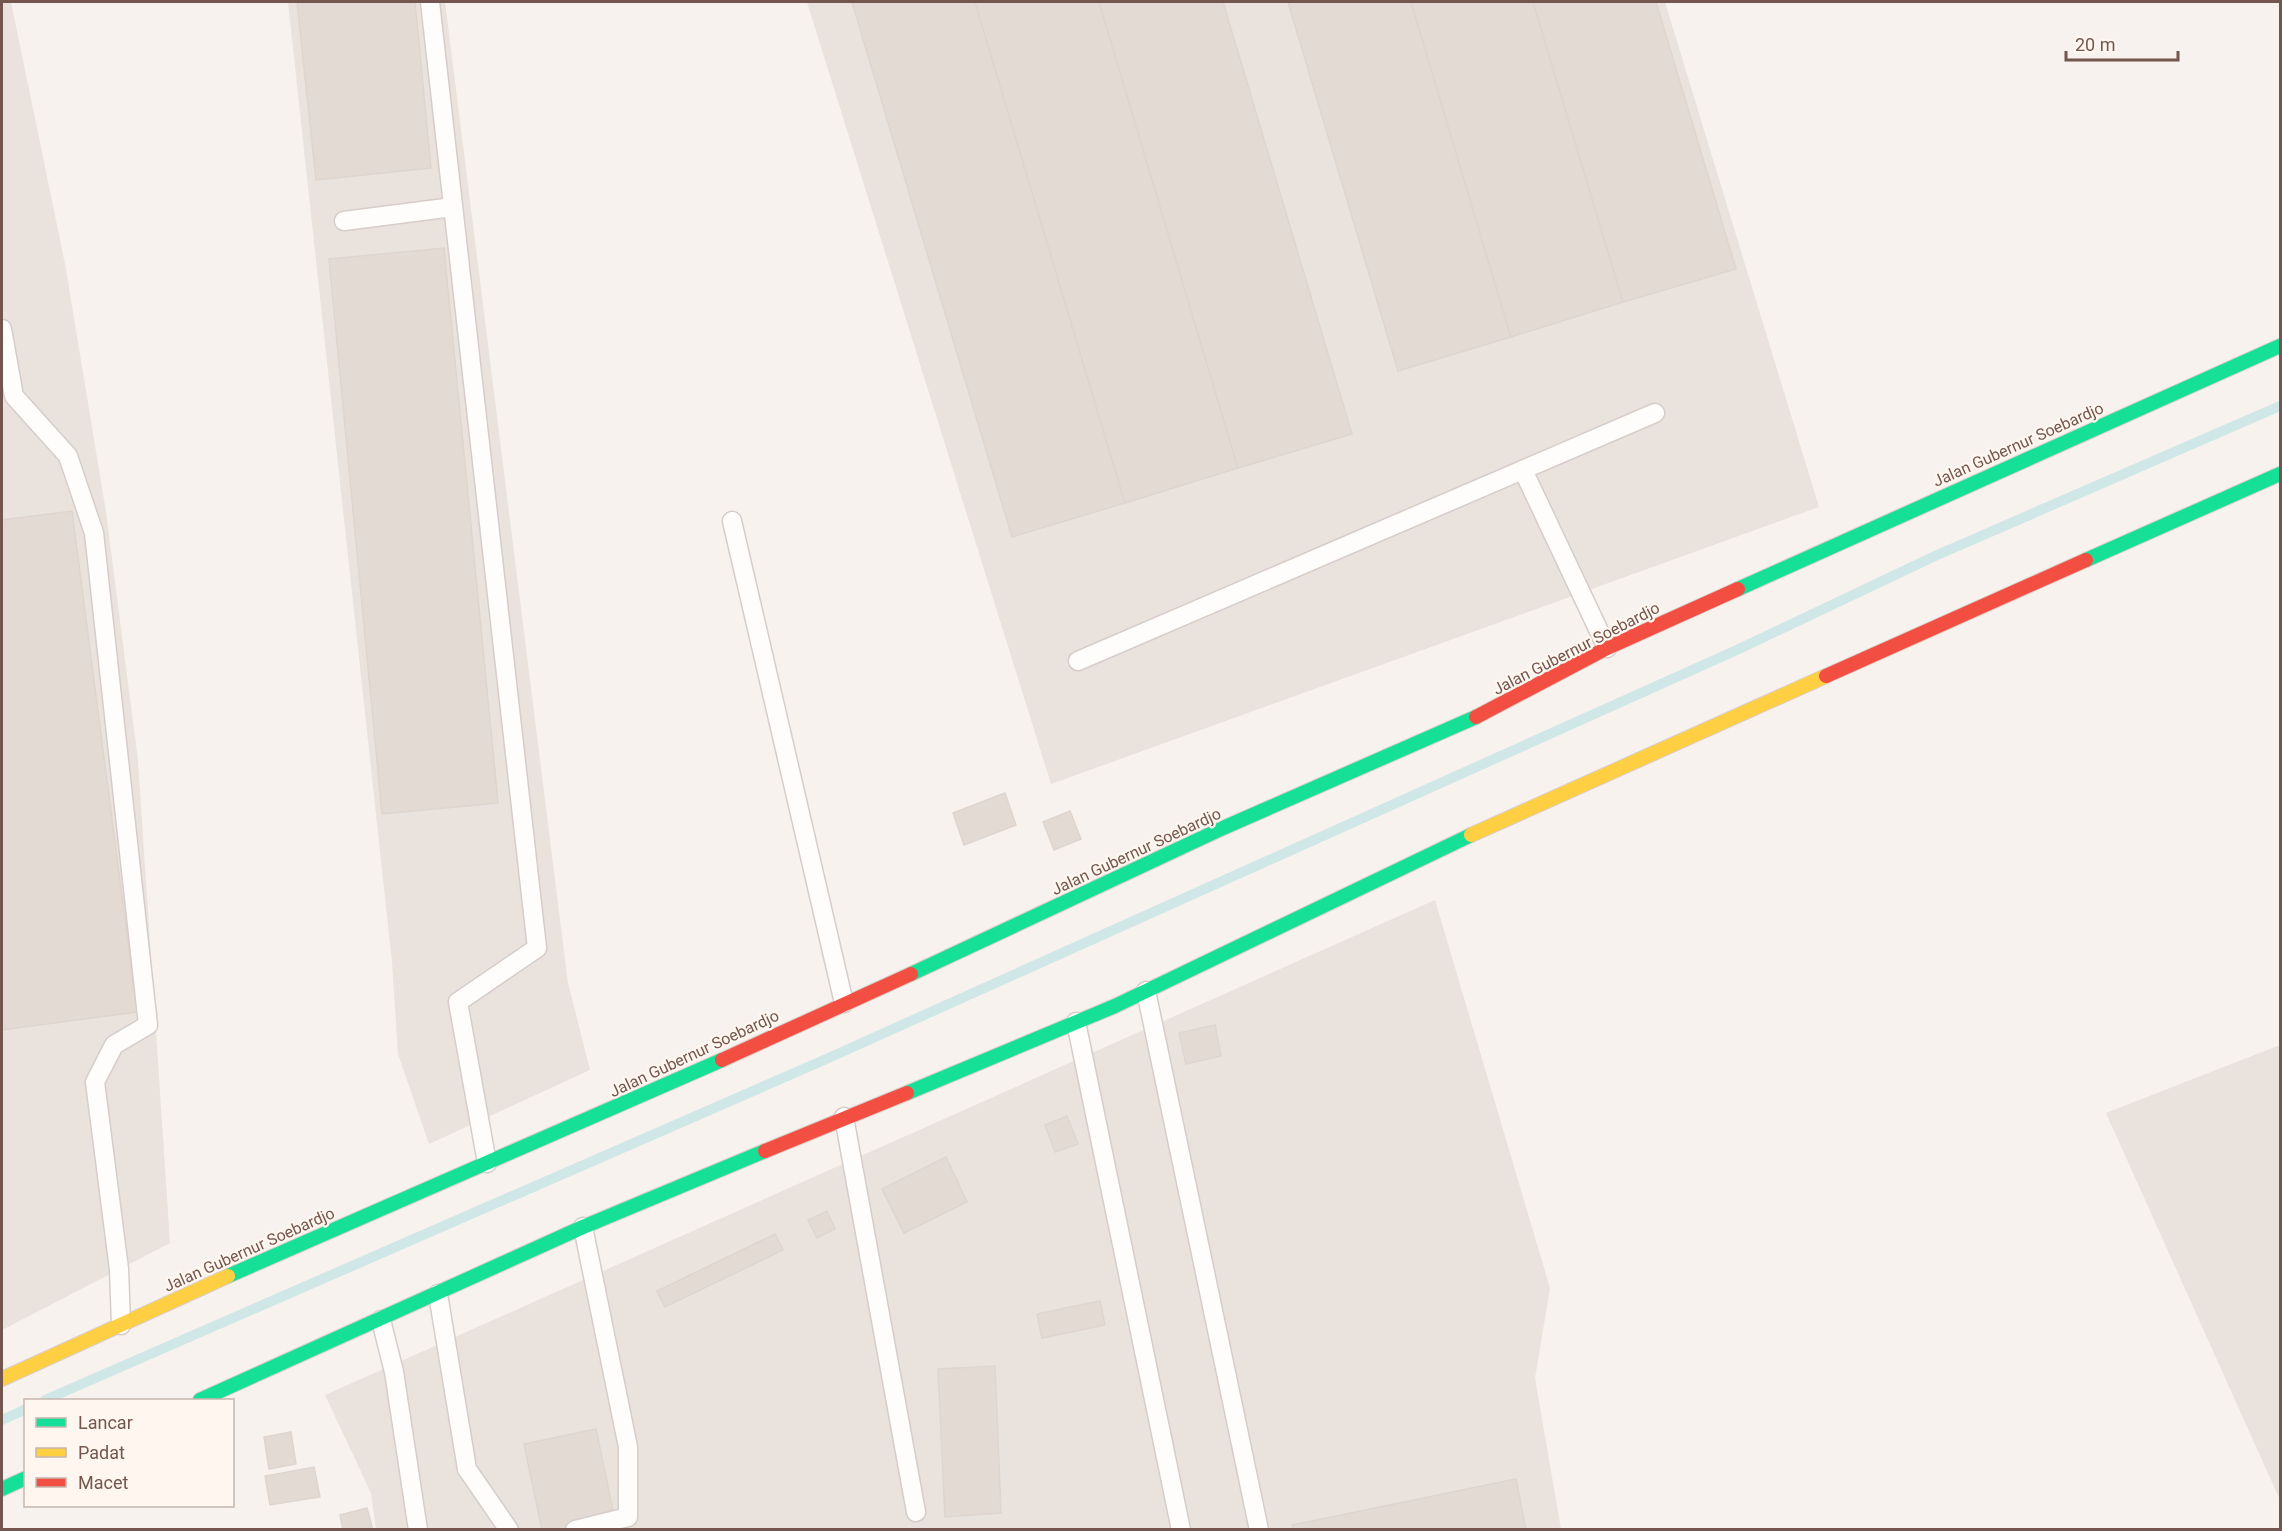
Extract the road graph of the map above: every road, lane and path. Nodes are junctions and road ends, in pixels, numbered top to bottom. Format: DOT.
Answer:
graph roads {
  1 [pos="430,2"];
  2 [pos="453,207"];
  3 [pos="344,221"];
  4 [pos="2,329"];
  5 [pos="2280,346"];
  6 [pos="1655,413"];
  7 [pos="1523,470"];
  8 [pos="2280,474"];
  9 [pos="732,521"];
  10 [pos="1606,648"];
  11 [pos="1078,661"];
  12 [pos="1146,991"];
  13 [pos="844,1003"];
  14 [pos="1076,1022"];
  15 [pos="844,1117"];
  16 [pos="487,1163"];
  17 [pos="583,1227"];
  18 [pos="438,1294"];
  19 [pos="381,1320"];
  20 [pos="121,1325"];
  21 [pos="2,1379"];
  22 [pos="205,1399"];
  23 [pos="24,1479"];
  24 [pos="2,1489"];
  25 [pos="916,1512"];
  26 [pos="418,1530"];
  27 [pos="509,1530"];
  28 [pos="575,1530"];
  29 [pos="1182,1530"];
  30 [pos="1259,1530"];
  1 -- 2 [label="lane"];
  2 -- 3 [label="lane"];
  2 -- 16 [label="lane"];
  4 -- 20 [label="lane"];
  5 -- 10 [label="highway, Jalan Gubernur Soebardjo"];
  6 -- 7 [label="lane"];
  7 -- 10 [label="lane"];
  7 -- 11 [label="lane"];
  8 -- 12 [label="highway"];
  9 -- 13 [label="lane"];
  10 -- 13 [label="highway, Jalan Gubernur Soebardjo"];
  12 -- 14 [label="highway"];
  12 -- 30 [label="lane"];
  13 -- 16 [label="highway, Jalan Gubernur Soebardjo"];
  14 -- 15 [label="highway"];
  14 -- 29 [label="lane"];
  15 -- 17 [label="highway"];
  15 -- 25 [label="lane"];
  16 -- 20 [label="highway, Jalan Gubernur Soebardjo"];
  17 -- 18 [label="highway"];
  17 -- 28 [label="lane"];
  18 -- 19 [label="highway"];
  18 -- 27 [label="lane"];
  19 -- 22 [label="highway"];
  19 -- 26 [label="lane"];
  20 -- 21 [label="highway, Jalan Gubernur Soebardjo"];
  23 -- 24 [label="highway"];
}
